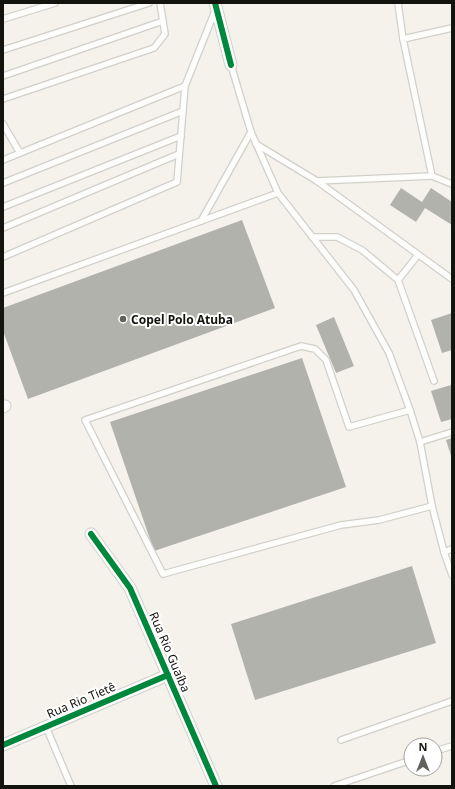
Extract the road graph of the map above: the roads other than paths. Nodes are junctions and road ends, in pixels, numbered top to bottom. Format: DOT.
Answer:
graph roads {
  1 [pos="54,3"];
  2 [pos="149,3"];
  3 [pos="160,3"];
  4 [pos="398,3"];
  5 [pos="215,6"];
  6 [pos="3,19"];
  7 [pos="163,21"];
  8 [pos="452,28"];
  9 [pos="403,39"];
  10 [pos="3,50"];
  11 [pos="231,65"];
  12 [pos="3,76"];
  13 [pos="185,86"];
  14 [pos="3,99"];
  15 [pos="183,111"];
  16 [pos="3,124"];
  17 [pos="251,132"];
  18 [pos="181,136"];
  19 [pos="256,144"];
  20 [pos="20,153"];
  21 [pos="179,154"];
  22 [pos="3,160"];
  23 [pos="432,176"];
  24 [pos="317,181"];
  25 [pos="3,183"];
  26 [pos="452,184"];
  27 [pos="278,193"];
  28 [pos="3,207"];
  29 [pos="201,221"];
  30 [pos="3,228"];
  31 [pos="312,237"];
  32 [pos="418,254"];
  33 [pos="3,257"];
  34 [pos="452,279"];
  35 [pos="398,280"];
  36 [pos="3,293"];
  37 [pos="434,381"];
  38 [pos="410,410"];
  39 [pos="452,432"];
  40 [pos="420,442"];
  41 [pos="432,506"];
  42 [pos="92,534"];
  43 [pos="452,549"];
  44 [pos="444,552"];
  45 [pos="452,575"];
  46 [pos="168,675"];
  47 [pos="452,701"];
  48 [pos="46,727"];
  49 [pos="341,740"];
  50 [pos="3,745"];
  51 [pos="403,763"];
  52 [pos="71,786"];
  53 [pos="216,786"];
  54 [pos="334,786"];
  1 -- 6 [label="lane"];
  2 -- 10 [label="lane"];
  3 -- 7 [label="lane"];
  4 -- 9 [label="lane"];
  5 -- 11 [label="street"];
  5 -- 13 [label="lane"];
  7 -- 12 [label="lane"];
  7 -- 14 [label="lane"];
  8 -- 9 [label="lane"];
  9 -- 23 [label="lane"];
  11 -- 17 [label="lane"];
  13 -- 15 [label="lane"];
  13 -- 20 [label="lane"];
  15 -- 18 [label="lane"];
  15 -- 25 [label="lane"];
  16 -- 20 [label="lane"];
  17 -- 19 [label="lane"];
  17 -- 29 [label="lane"];
  18 -- 21 [label="lane"];
  18 -- 28 [label="lane"];
  19 -- 24 [label="lane"];
  19 -- 27 [label="lane"];
  20 -- 22 [label="lane"];
  21 -- 30 [label="lane"];
  21 -- 33 [label="lane"];
  23 -- 24 [label="lane"];
  23 -- 26 [label="lane"];
  24 -- 32 [label="lane"];
  27 -- 29 [label="lane"];
  27 -- 31 [label="lane"];
  29 -- 36 [label="lane"];
  31 -- 35 [label="lane"];
  31 -- 38 [label="lane"];
  32 -- 34 [label="lane"];
  32 -- 35 [label="lane"];
  35 -- 37 [label="lane"];
  38 -- 40 [label="lane"];
  38 -- 41 [label="lane"];
  39 -- 40 [label="lane"];
  40 -- 41 [label="lane"];
  41 -- 44 [label="lane"];
  42 -- 46 [label="street, Rua Rio Guaíba"];
  43 -- 44 [label="lane"];
  44 -- 45 [label="lane"];
  46 -- 48 [label="street, Rua Rio Tietê"];
  46 -- 53 [label="street, Rua Rio Guaíba"];
  47 -- 49 [label="lane"];
  48 -- 50 [label="street, Rua Rio Tietê"];
  48 -- 52 [label="lane"];
  51 -- 54 [label="lane"];
}
